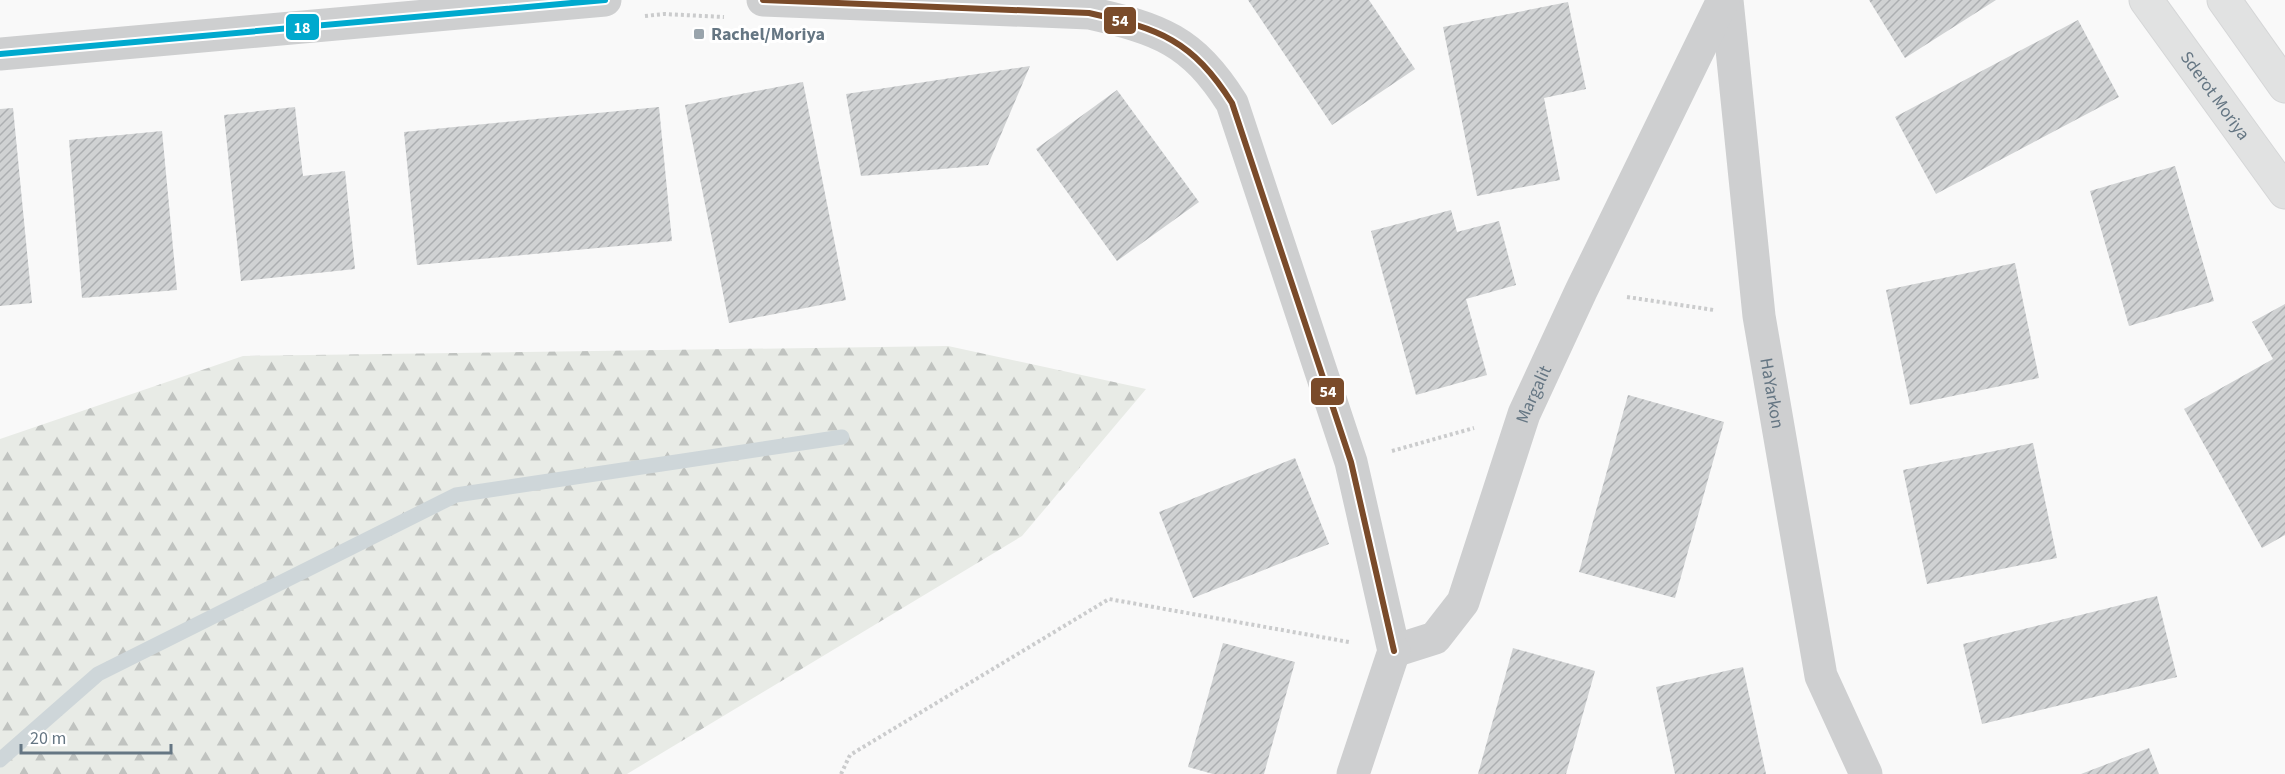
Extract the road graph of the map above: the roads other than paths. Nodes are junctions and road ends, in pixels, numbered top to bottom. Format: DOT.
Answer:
graph roads {
  1 [pos="605,0"];
  2 [pos="763,0"];
  3 [pos="1725,0"];
  4 [pos="2146,0"];
  5 [pos="2224,0"];
  6 [pos="0,54"];
  7 [pos="2285,86"];
  8 [pos="2285,192"];
  9 [pos="1394,651"];
  10 [pos="1353,774"];
  11 [pos="1866,774"];
  1 -- 6 [label="street"];
  2 -- 9 [label="street"];
  3 -- 9 [label="street, Margalit"];
  3 -- 11 [label="street, HaYarkon"];
  4 -- 8 [label="main road, Sderot Moriya"];
  5 -- 7 [label="main road"];
  9 -- 10 [label="street"];
}
